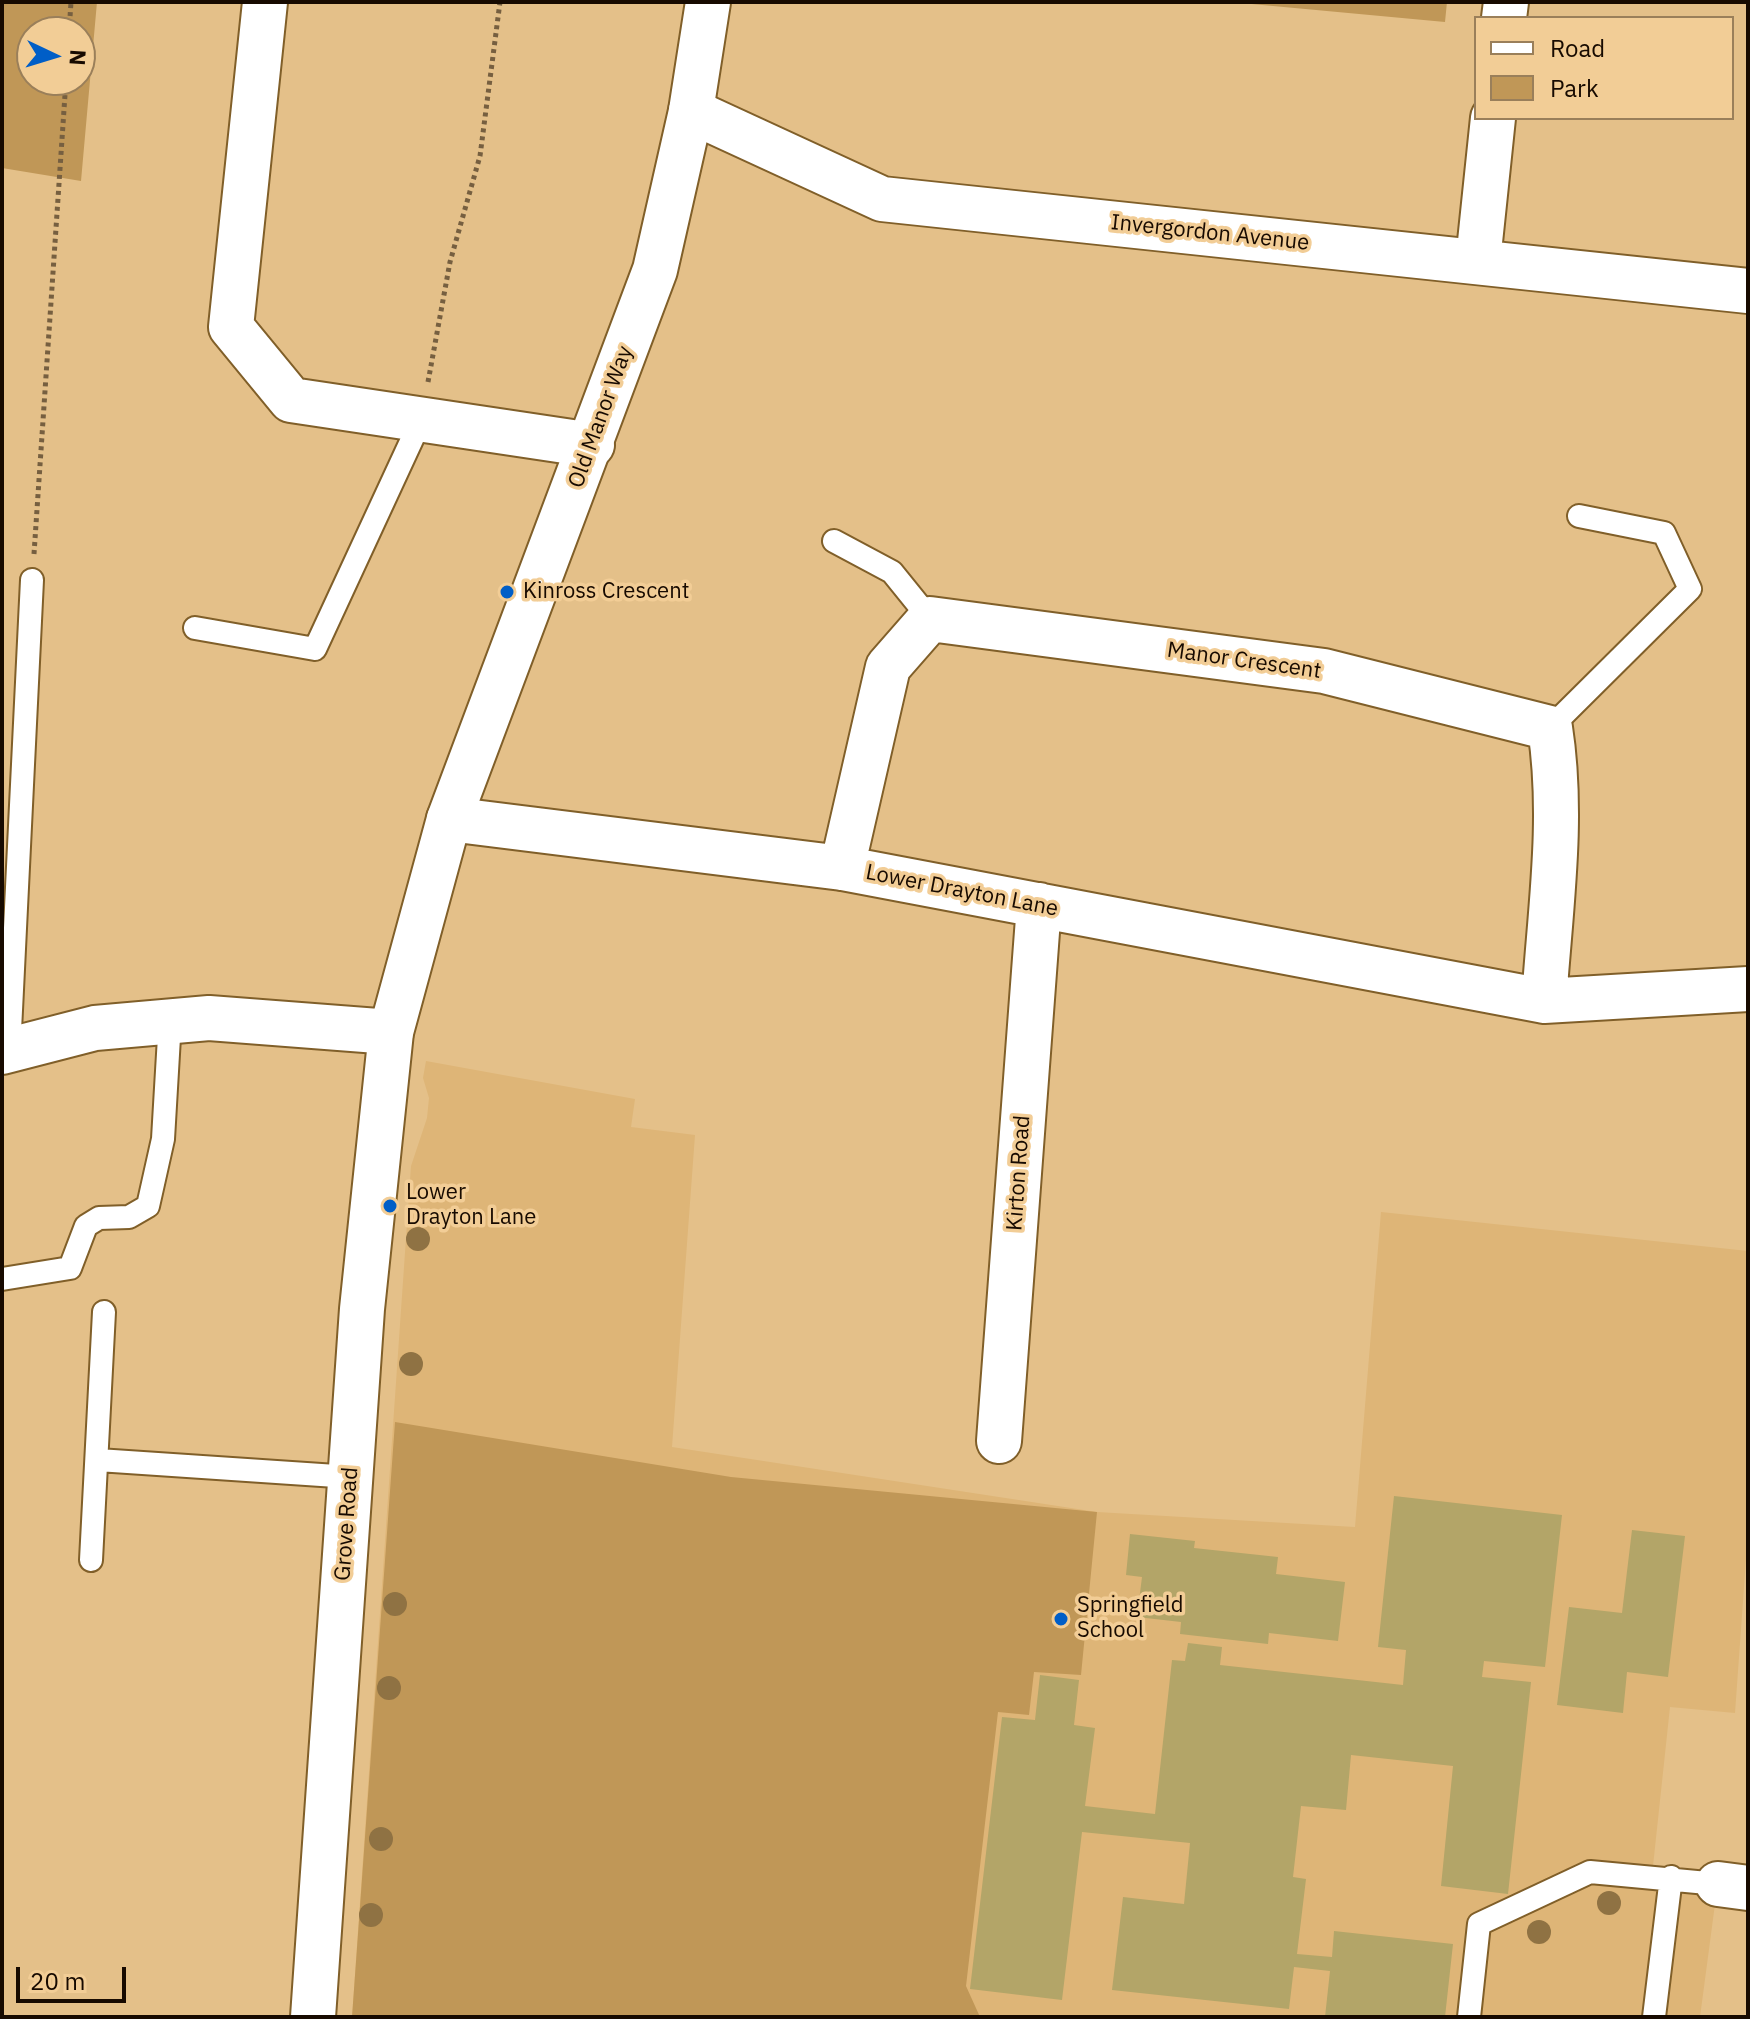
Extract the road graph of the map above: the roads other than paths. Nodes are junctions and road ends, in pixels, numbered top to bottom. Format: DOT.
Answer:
graph roads {
  1 [pos="265,2"];
  2 [pos="708,2"];
  3 [pos="691,111"];
  4 [pos="1493,120"];
  5 [pos="1478,261"];
  6 [pos="1748,291"];
  7 [pos="421,420"];
  8 [pos="592,445"];
  9 [pos="1579,516"];
  10 [pos="834,541"];
  11 [pos="32,580"];
  12 [pos="930,619"];
  13 [pos="195,628"];
  14 [pos="1550,728"];
  15 [pos="449,819"];
  16 [pos="842,868"];
  17 [pos="1039,905"];
  18 [pos="1748,989"];
  19 [pos="1544,1001"];
  20 [pos="170,1020"];
  21 [pos="391,1032"];
  22 [pos="5,1051"];
  23 [pos="2,1279"];
  24 [pos="104,1312"];
  25 [pos="999,1441"];
  26 [pos="98,1460"];
  27 [pos="351,1477"];
  28 [pos="91,1560"];
  29 [pos="1671,1877"];
  30 [pos="1733,1886"];
  31 [pos="313,2017"];
  32 [pos="1469,2017"];
  33 [pos="1654,2017"];
  1 -- 7 [label="street"];
  2 -- 3 [label="street, Old Manor Way"];
  3 -- 5 [label="street, Invergordon Avenue"];
  3 -- 8 [label="street, Old Manor Way"];
  4 -- 5 [label="street"];
  5 -- 6 [label="street, Invergordon Avenue"];
  7 -- 8 [label="street"];
  7 -- 13 [label="lane"];
  8 -- 15 [label="street, Old Manor Way"];
  9 -- 14 [label="lane"];
  10 -- 12 [label="lane"];
  11 -- 22 [label="lane"];
  12 -- 14 [label="street, Manor Crescent"];
  12 -- 16 [label="street"];
  14 -- 19 [label="street"];
  15 -- 16 [label="street, Lower Drayton Lane"];
  15 -- 21 [label="street"];
  16 -- 17 [label="street, Lower Drayton Lane"];
  17 -- 19 [label="street, Lower Drayton Lane"];
  17 -- 25 [label="street, Kirton Road"];
  18 -- 19 [label="street, Lower Drayton Lane"];
  20 -- 21 [label="street"];
  20 -- 22 [label="street"];
  20 -- 23 [label="lane"];
  21 -- 27 [label="street, Grove Road"];
  24 -- 26 [label="lane"];
  26 -- 27 [label="lane"];
  26 -- 28 [label="lane"];
  27 -- 31 [label="street, Grove Road"];
  29 -- 30 [label="lane"];
  29 -- 32 [label="lane"];
  29 -- 33 [label="lane"];
}
